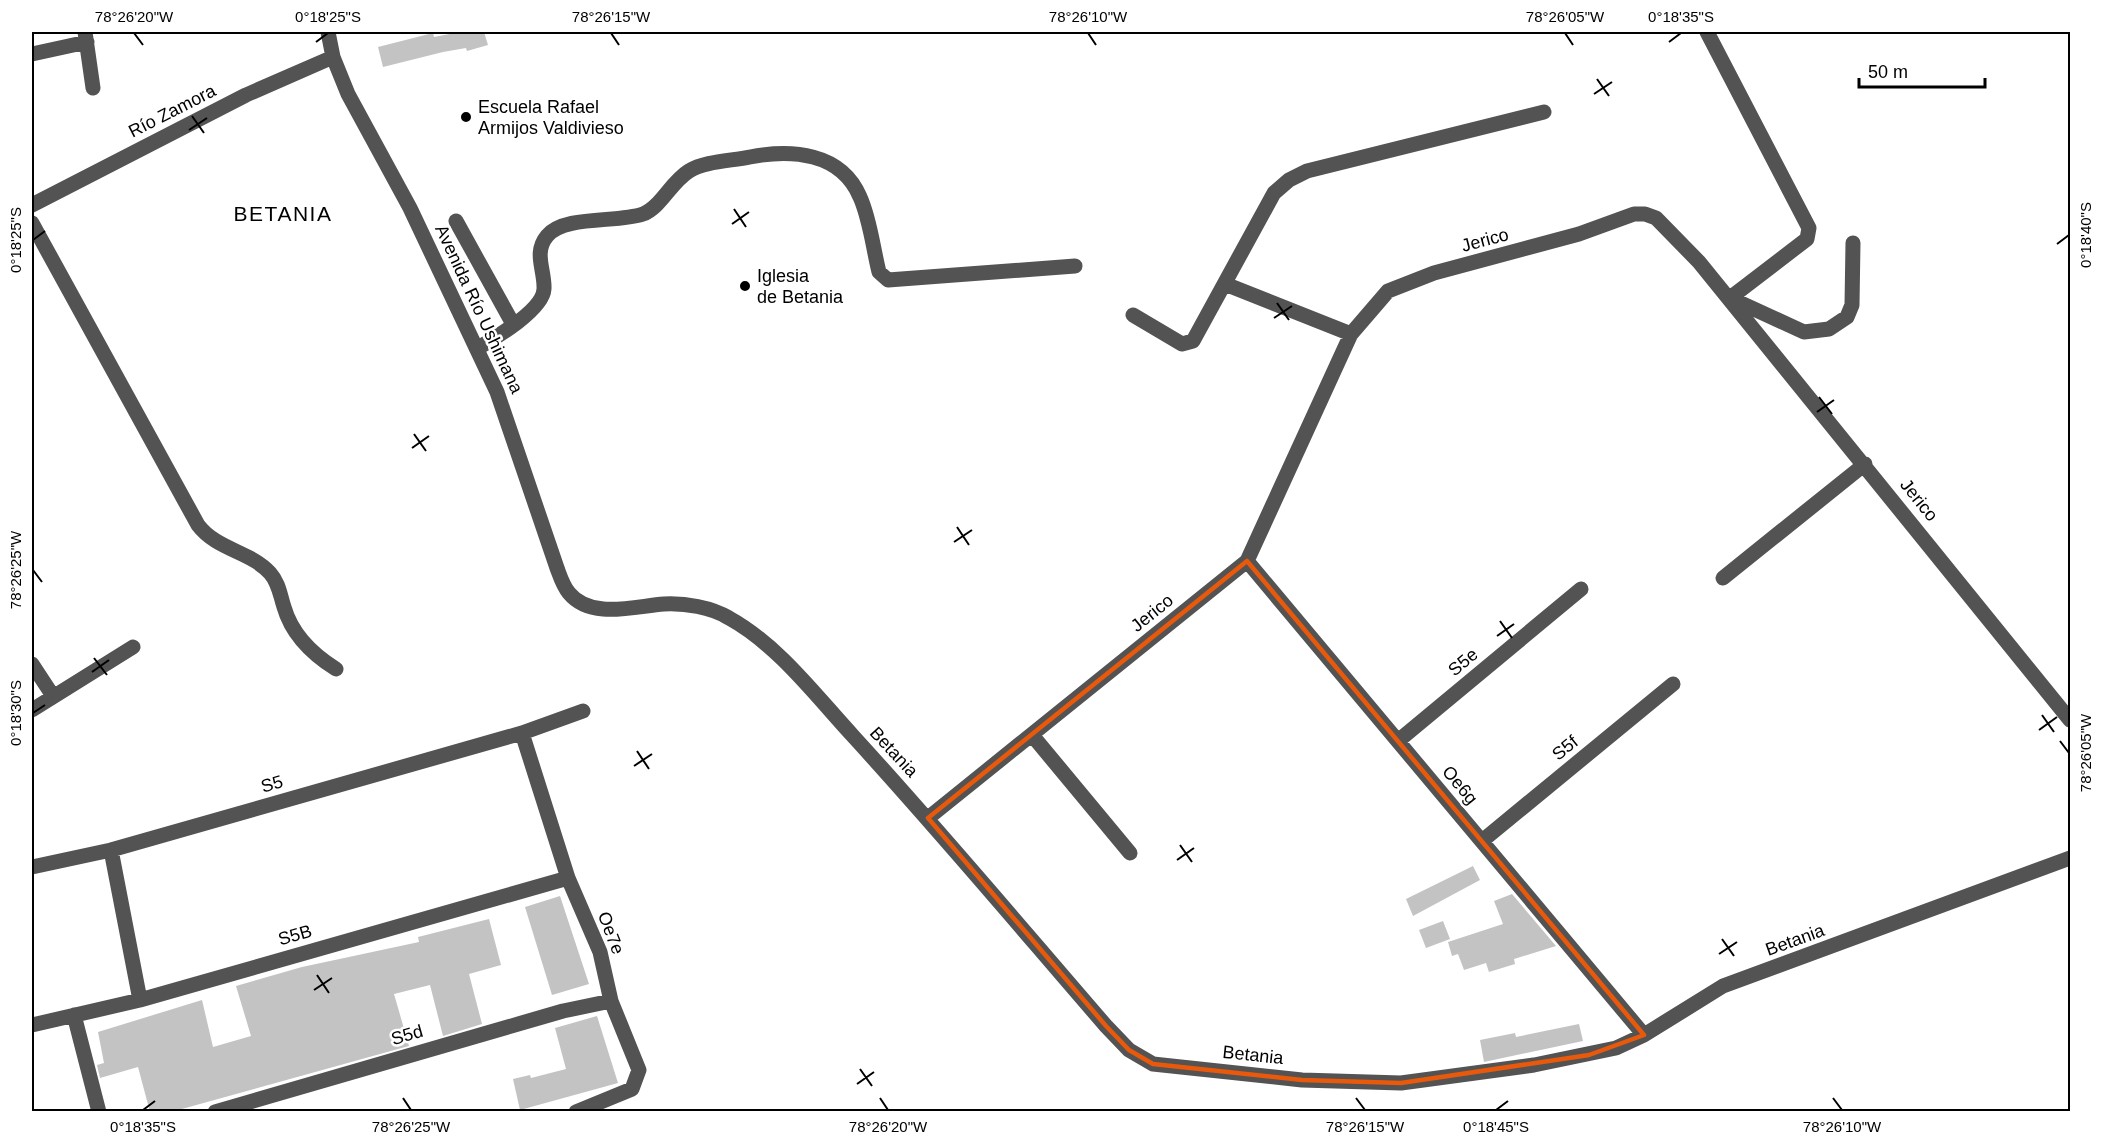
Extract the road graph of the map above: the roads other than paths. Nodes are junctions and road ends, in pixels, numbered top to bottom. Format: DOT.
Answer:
graph roads {
  1 [pos="328,32"];
  2 [pos="1707,32"];
  3 [pos="86,37"];
  4 [pos="32,54"];
  5 [pos="333,57"];
  6 [pos="93,88"];
  7 [pos="1544,112"];
  8 [pos="32,205"];
  9 [pos="456,220"];
  10 [pos="32,223"];
  11 [pos="1853,243"];
  12 [pos="1075,266"];
  13 [pos="1225,284"];
  14 [pos="1730,298"];
  15 [pos="1133,315"];
  16 [pos="513,324"];
  17 [pos="1350,334"];
  18 [pos="478,348"];
  19 [pos="1865,464"];
  20 [pos="1247,561"];
  21 [pos="1723,578"];
  22 [pos="1581,589"];
  23 [pos="585,605"];
  24 [pos="133,647"];
  25 [pos="32,664"];
  26 [pos="336,669"];
  27 [pos="1673,684"];
  28 [pos="53,696"];
  29 [pos="32,710"];
  30 [pos="583,711"];
  31 [pos="2070,720"];
  32 [pos="522,733"];
  33 [pos="1032,735"];
  34 [pos="1398,741"];
  35 [pos="928,818"];
  36 [pos="1482,841"];
  37 [pos="111,850"];
  38 [pos="1130,854"];
  39 [pos="2070,858"];
  40 [pos="32,867"];
  41 [pos="568,878"];
  42 [pos="140,1000"];
  43 [pos="611,1001"];
  44 [pos="74,1015"];
  45 [pos="32,1022"];
  46 [pos="1644,1035"];
  47 [pos="99,1112"];
  48 [pos="215,1112"];
  49 [pos="576,1112"];
  1 -- 5 [label="street, Avenida Río Ushimana"];
  2 -- 14 [label="street"];
  3 -- 4 [label="street"];
  3 -- 6 [label="street"];
  5 -- 8 [label="street, Río Zamora"];
  5 -- 18 [label="street, Avenida Río Ushimana"];
  7 -- 13 [label="street"];
  9 -- 16 [label="street"];
  10 -- 26 [label="street"];
  11 -- 14 [label="street"];
  12 -- 16 [label="street"];
  13 -- 15 [label="street"];
  13 -- 17 [label="street"];
  14 -- 17 [label="street, Jerico"];
  14 -- 19 [label="street, Jerico"];
  16 -- 18 [label="street"];
  17 -- 20 [label="street, Jerico"];
  18 -- 23 [label="street, Avenida Río Ushimana"];
  19 -- 21 [label="street"];
  19 -- 31 [label="street, Jerico"];
  20 -- 33 [label="street, Jerico"];
  20 -- 34 [label="street, Oe6g"];
  22 -- 34 [label="street, S5e"];
  23 -- 35 [label="street, Betania"];
  24 -- 28 [label="street"];
  25 -- 28 [label="street"];
  27 -- 36 [label="street, S5f"];
  28 -- 29 [label="street"];
  30 -- 32 [label="street, S5"];
  32 -- 37 [label="street, S5"];
  32 -- 41 [label="street, Oe7e"];
  33 -- 35 [label="street, Jerico"];
  33 -- 38 [label="street"];
  34 -- 36 [label="street, Oe6g"];
  35 -- 46 [label="street, Betania"];
  36 -- 46 [label="street, Oe6g"];
  37 -- 40 [label="street, S5"];
  37 -- 42 [label="street"];
  39 -- 46 [label="street, Betania"];
  41 -- 42 [label="street, S5B"];
  41 -- 43 [label="street, Oe7e"];
  42 -- 44 [label="street, S5B"];
  43 -- 48 [label="street, S5d"];
  43 -- 49 [label="street, Oe7e"];
  44 -- 45 [label="street, S5B"];
  44 -- 47 [label="street"];
}
